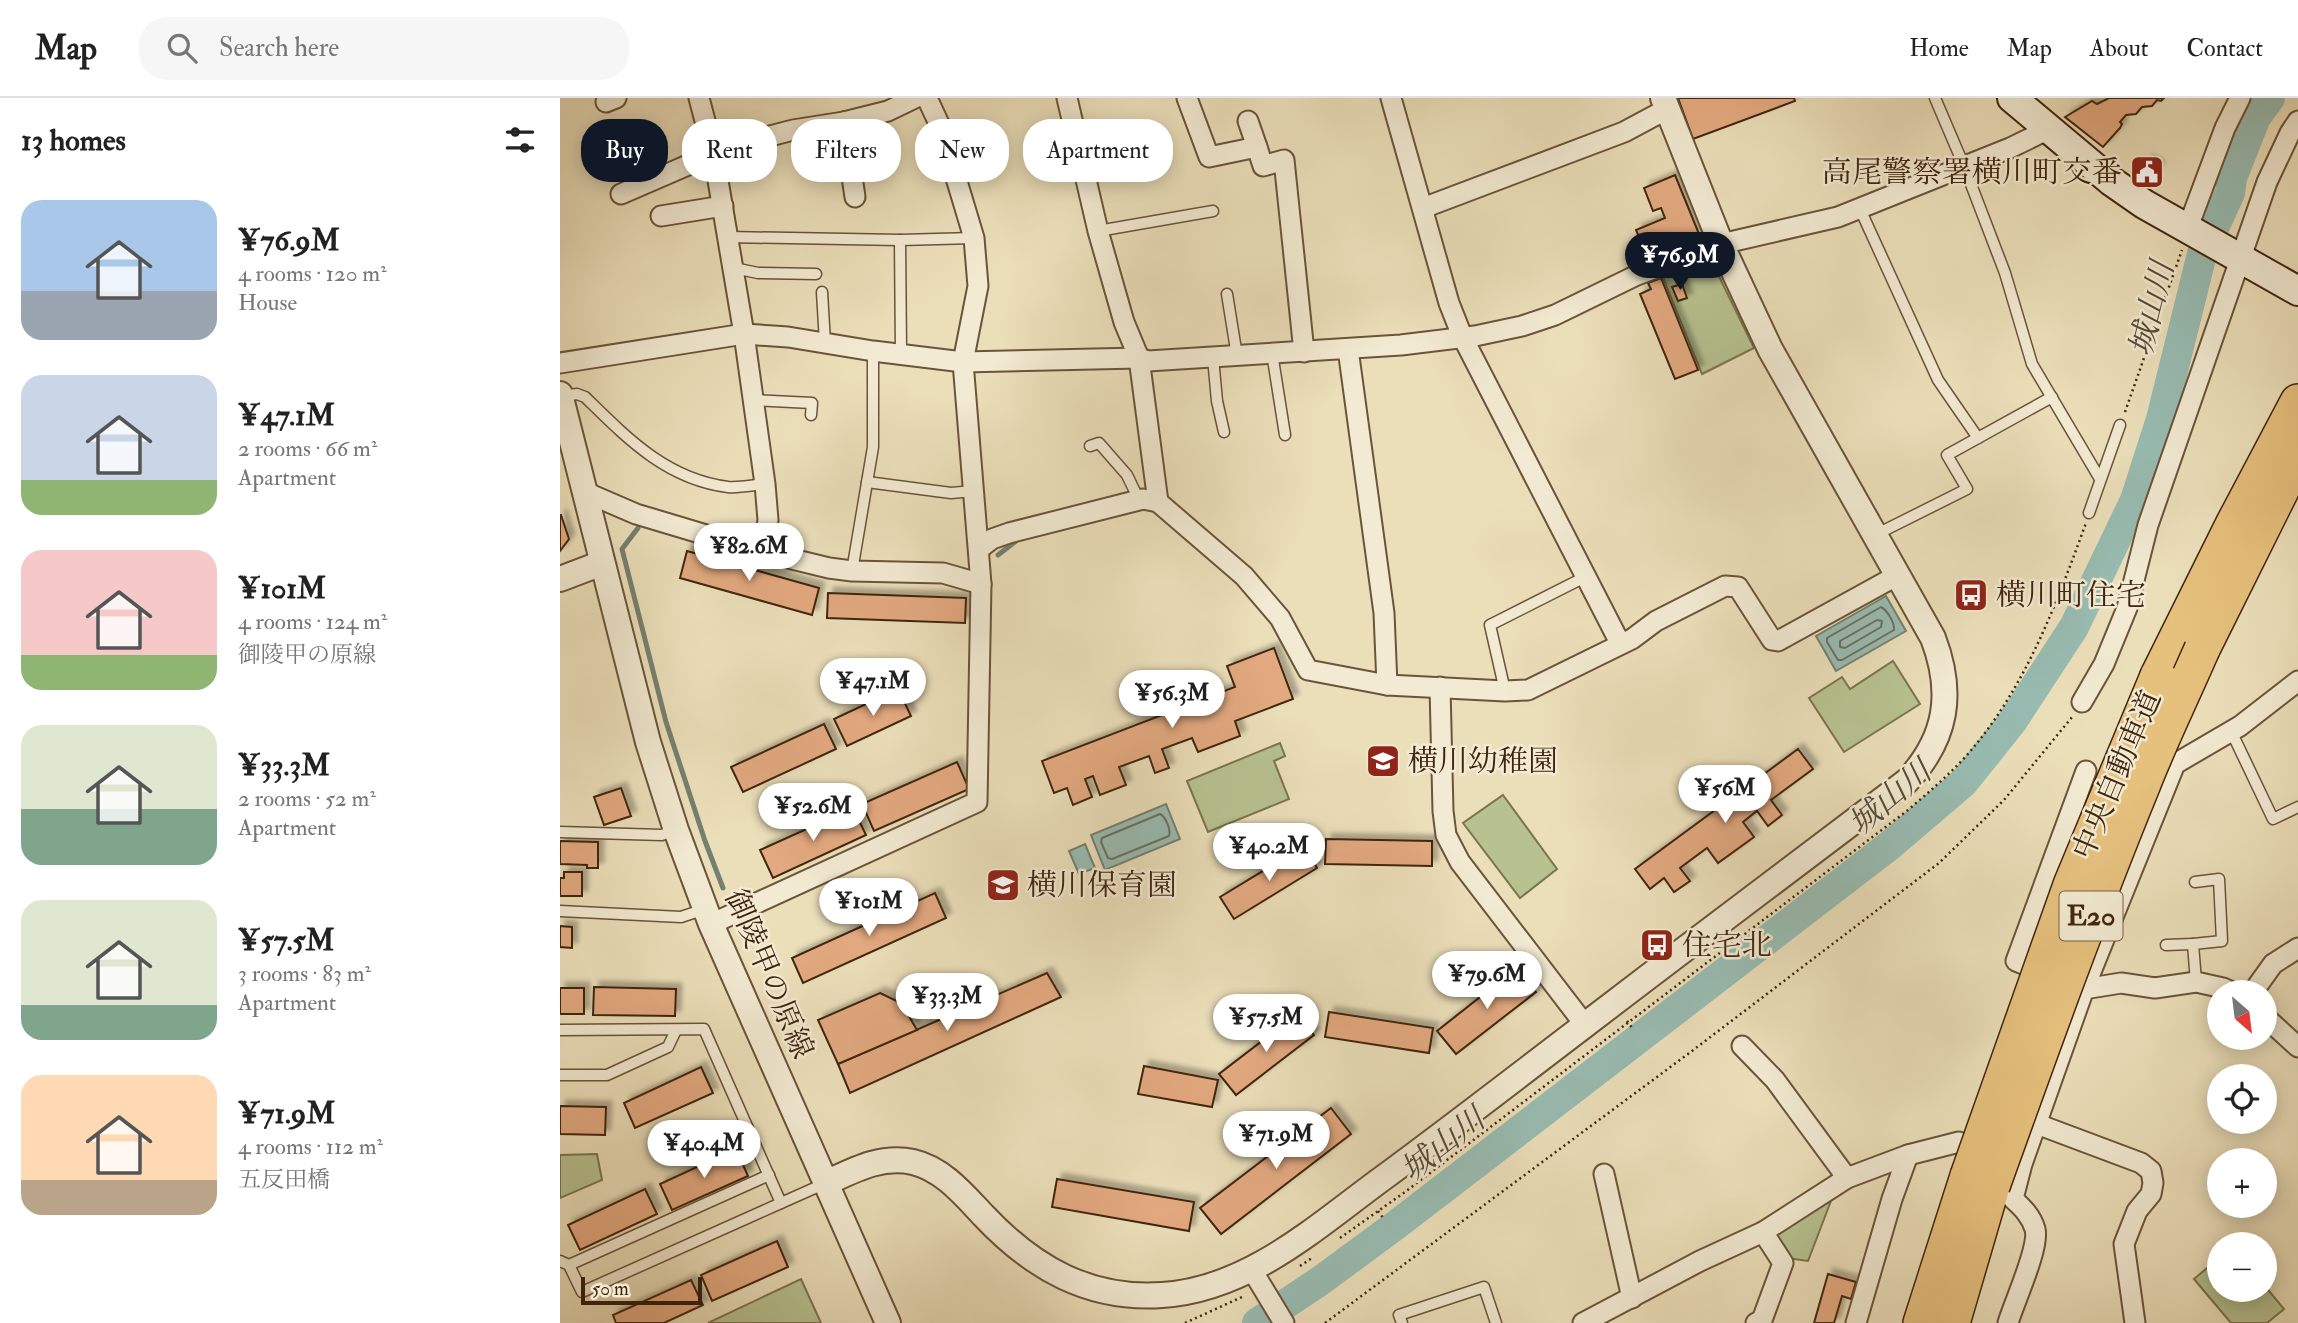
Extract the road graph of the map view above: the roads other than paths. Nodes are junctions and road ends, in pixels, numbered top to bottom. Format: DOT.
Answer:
graph roads {
  1 [pos="699,98"];
  2 [pos="915,98"];
  3 [pos="927,98"];
  4 [pos="1067,98"];
  5 [pos="1187,98"];
  6 [pos="1391,98"];
  7 [pos="1935,98"];
  8 [pos="2240,98"];
  9 [pos="2018,99"];
  10 [pos="1665,104"];
  11 [pos="705,119"];
  12 [pos="856,119"];
  13 [pos="1248,121"];
  14 [pos="2298,121"];
  15 [pos="2049,128"];
  16 [pos="1257,147"];
  17 [pos="1964,166"];
  18 [pos="682,168"];
  19 [pos="719,182"];
  20 [pos="853,182"];
  21 [pos="621,194"];
  22 [pos="855,197"];
  23 [pos="723,206"];
  24 [pos="1423,208"];
  25 [pos="1860,209"];
  26 [pos="1213,211"];
  27 [pos="661,216"];
  28 [pos="1098,231"];
  29 [pos="2190,232"];
  30 [pos="729,237"];
  31 [pos="974,238"];
  32 [pos="900,240"];
  33 [pos="1721,244"];
  34 [pos="2239,259"];
  35 [pos="734,268"];
  36 [pos="816,274"];
  37 [pos="2298,291"];
  38 [pos="822,292"];
  39 [pos="1227,293"];
  40 [pos="744,334"];
  41 [pos="1462,336"];
  42 [pos="825,343"];
  43 [pos="1348,349"];
  44 [pos="873,351"];
  45 [pos="1304,352"];
  46 [pos="901,353"];
  47 [pos="1272,353"];
  48 [pos="1237,356"];
  49 [pos="1139,358"];
  50 [pos="1213,358"];
  51 [pos="963,362"];
  52 [pos="560,363"];
  53 [pos="560,395"];
  54 [pos="2052,397"];
  55 [pos="753,400"];
  56 [pos="2298,402"];
  57 [pos="811,415"];
  58 [pos="2120,425"];
  59 [pos="1224,432"];
  60 [pos="1285,435"];
  61 [pos="1978,438"];
  62 [pos="1090,446"];
  63 [pos="2298,456"];
  64 [pos="2100,479"];
  65 [pos="867,482"];
  66 [pos="765,484"];
  67 [pos="974,491"];
  68 [pos="585,492"];
  69 [pos="1149,501"];
  70 [pos="2089,513"];
  71 [pos="1876,535"];
  72 [pos="979,549"];
  73 [pos="763,552"];
  74 [pos="602,563"];
  75 [pos="852,571"];
  76 [pos="1898,575"];
  77 [pos="1586,577"];
  78 [pos="560,579"];
  79 [pos="981,584"];
  80 [pos="1619,643"];
  81 [pos="2298,681"];
  82 [pos="1387,685"];
  83 [pos="1440,687"];
  84 [pos="1505,691"];
  85 [pos="2082,702"];
  86 [pos="2231,731"];
  87 [pos="2086,771"];
  88 [pos="2298,807"];
  89 [pos="676,830"];
  90 [pos="560,832"];
  91 [pos="2195,882"];
  92 [pos="560,911"];
  93 [pos="708,916"];
  94 [pos="2166,944"];
  95 [pos="2193,944"];
  96 [pos="2298,948"];
  97 [pos="2262,980"];
  98 [pos="2196,982"];
  99 [pos="2207,984"];
  100 [pos="2084,989"];
  101 [pos="1585,1025"];
  102 [pos="2277,1028"];
  103 [pos="560,1030"];
  104 [pos="676,1030"];
  105 [pos="1741,1046"];
  106 [pos="2298,1047"];
  107 [pos="560,1075"];
  108 [pos="2038,1124"];
  109 [pos="1908,1155"];
  110 [pos="2022,1164"];
  111 [pos="1604,1174"];
  112 [pos="769,1175"];
  113 [pos="1847,1178"];
  114 [pos="1980,1181"];
  115 [pos="826,1183"];
  116 [pos="781,1203"];
  117 [pos="1763,1231"];
  118 [pos="565,1263"];
  119 [pos="1257,1280"];
  120 [pos="1632,1298"];
  121 [pos="1759,1322"];
  122 [pos="888,1323"];
  123 [pos="1284,1323"];
  124 [pos="1402,1323"];
  125 [pos="1496,1323"];
  126 [pos="1583,1323"];
  127 [pos="1856,1323"];
  128 [pos="1921,1323"];
  129 [pos="1952,1323"];
  130 [pos="2008,1323"];
  131 [pos="2135,1323"];
  1 -- 11 [label="street"];
  2 -- 12 [label="street"];
  3 -- 31 [label="street"];
  4 -- 28 [label="street"];
  5 -- 16 [label="street"];
  6 -- 24 [label="street"];
  7 -- 17 [label="lane"];
  8 -- 29 [label="street"];
  9 -- 15 [label="main road"];
  10 -- 24 [label="street"];
  10 -- 33 [label="street"];
  13 -- 16 [label="street"];
  14 -- 34 [label="street"];
  15 -- 17 [label="street"];
  15 -- 29 [label="main road"];
  16 -- 45 [label="street"];
  17 -- 25 [label="street"];
  17 -- 54 [label="lane"];
  18 -- 21 [label="street"];
  19 -- 23 [label="street"];
  20 -- 22 [label="street"];
  23 -- 27 [label="street"];
  23 -- 30 [label="street"];
  24 -- 41 [label="street"];
  25 -- 33 [label="street"];
  25 -- 61 [label="lane"];
  26 -- 28 [label="lane"];
  28 -- 49 [label="street"];
  29 -- 34 [label="main road"];
  30 -- 32 [label="lane"];
  30 -- 35 [label="street"];
  31 -- 32 [label="lane"];
  31 -- 51 [label="street"];
  32 -- 46 [label="lane"];
  33 -- 41 [label="street"];
  33 -- 71 [label="street"];
  34 -- 37 [label="main road"];
  34 -- 85 [label="street"];
  35 -- 36 [label="lane"];
  35 -- 40 [label="street"];
  38 -- 42 [label="lane"];
  39 -- 48 [label="lane"];
  40 -- 42 [label="street"];
  40 -- 52 [label="street"];
  40 -- 55 [label="street"];
  41 -- 43 [label="street"];
  41 -- 77 [label="street"];
  42 -- 44 [label="street"];
  43 -- 45 [label="street"];
  43 -- 82 [label="street"];
  44 -- 46 [label="street"];
  44 -- 65 [label="lane"];
  45 -- 47 [label="street"];
  46 -- 51 [label="street"];
  47 -- 48 [label="street"];
  47 -- 60 [label="lane"];
  48 -- 50 [label="street"];
  49 -- 50 [label="street"];
  49 -- 51 [label="street"];
  49 -- 69 [label="street"];
  50 -- 59 [label="lane"];
  51 -- 67 [label="street"];
  53 -- 66 [label="lane"];
  53 -- 68 [label="street, 御陵甲の原線"];
  54 -- 61 [label="lane"];
  54 -- 64 [label="lane"];
  55 -- 57 [label="lane"];
  55 -- 66 [label="street"];
  56 -- 114 [label="highway, 中央自動車道 / E20, bridge"];
  58 -- 64 [label="lane"];
  61 -- 71 [label="lane"];
  62 -- 69 [label="lane"];
  63 -- 114 [label="highway, 中央自動車道 / E20, bridge"];
  64 -- 70 [label="lane"];
  65 -- 67 [label="lane"];
  65 -- 75 [label="lane"];
  66 -- 73 [label="street"];
  67 -- 72 [label="street"];
  68 -- 73 [label="street"];
  68 -- 74 [label="street, 御陵甲の原線"];
  69 -- 72 [label="street"];
  69 -- 82 [label="street"];
  71 -- 76 [label="street"];
  72 -- 79 [label="street"];
  73 -- 75 [label="street"];
  74 -- 78 [label="street"];
  74 -- 89 [label="street, 御陵甲の原線"];
  75 -- 79 [label="street"];
  76 -- 80 [label="street"];
  76 -- 101 [label="street"];
  77 -- 80 [label="street"];
  77 -- 84 [label="lane"];
  79 -- 93 [label="street"];
  80 -- 84 [label="street"];
  81 -- 86 [label="street"];
  82 -- 83 [label="street"];
  83 -- 84 [label="street"];
  83 -- 101 [label="street"];
  86 -- 88 [label="lane"];
  86 -- 100 [label="street"];
  87 -- 100 [label="street"];
  89 -- 90 [label="lane"];
  89 -- 93 [label="street, 御陵甲の原線"];
  91 -- 95 [label="lane"];
  92 -- 93 [label="lane"];
  93 -- 115 [label="street, 御陵甲の原線"];
  94 -- 95 [label="lane"];
  95 -- 98 [label="lane"];
  96 -- 97 [label="street"];
  98 -- 99 [label="street"];
  98 -- 100 [label="street"];
  100 -- 108 [label="street"];
  101 -- 119 [label="street"];
  102 -- 106 [label="street"];
  103 -- 104 [label="lane"];
  104 -- 107 [label="lane"];
  104 -- 112 [label="lane"];
  105 -- 113 [label="street"];
  108 -- 110 [label="street"];
  108 -- 131 [label="street"];
  109 -- 110 [label="street"];
  109 -- 113 [label="street"];
  109 -- 127 [label="street"];
  110 -- 130 [label="street"];
  111 -- 120 [label="street"];
  112 -- 116 [label="lane"];
  112 -- 118 [label="lane"];
  113 -- 117 [label="street"];
  114 -- 128 [label="highway, 中央自動車道 / E20"];
  114 -- 129 [label="highway, 中央自動車道 / E20"];
  115 -- 116 [label="lane"];
  115 -- 119 [label="street"];
  115 -- 122 [label="street, 御陵甲の原線"];
  116 -- 118 [label="lane"];
  117 -- 120 [label="street"];
  117 -- 121 [label="street"];
  119 -- 123 [label="street"];
  120 -- 126 [label="street"];
  124 -- 125 [label="lane"];
}
